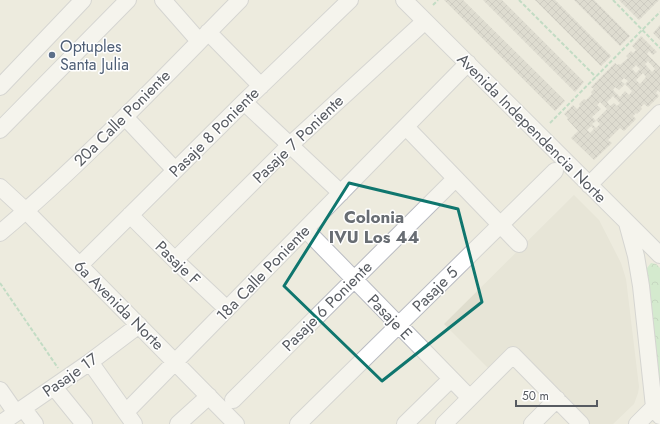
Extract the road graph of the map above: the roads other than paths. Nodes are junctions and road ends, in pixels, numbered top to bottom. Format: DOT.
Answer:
graph roads {
  1 [pos="83,0"];
  2 [pos="128,0"];
  3 [pos="163,0"];
  4 [pos="240,0"];
  5 [pos="350,0"];
  6 [pos="404,0"];
  7 [pos="425,21"];
  8 [pos="204,37"];
  9 [pos="468,63"];
  10 [pos="261,86"];
  11 [pos="0,87"];
  12 [pos="244,102"];
  13 [pos="659,115"];
  14 [pos="125,117"];
  15 [pos="406,127"];
  16 [pos="0,130"];
  17 [pos="290,145"];
  18 [pos="176,170"];
  19 [pos="555,171"];
  20 [pos="456,179"];
  21 [pos="589,185"];
  22 [pos="0,187"];
  23 [pos="341,193"];
  24 [pos="26,211"];
  25 [pos="130,215"];
  26 [pos="627,222"];
  27 [pos="500,225"];
  28 [pos="0,233"];
  29 [pos="311,235"];
  30 [pos="519,244"];
  31 [pos="660,255"];
  32 [pos="174,260"];
  33 [pos="80,266"];
  34 [pos="354,280"];
  35 [pos="226,309"];
  36 [pos="139,325"];
  37 [pos="399,325"];
  38 [pos="90,362"];
  39 [pos="175,362"];
  40 [pos="451,378"];
  41 [pos="59,383"];
  42 [pos="0,390"];
  43 [pos="209,396"];
  44 [pos="470,398"];
  45 [pos="557,399"];
  46 [pos="233,400"];
  47 [pos="658,408"];
  48 [pos="19,411"];
  49 [pos="130,418"];
  50 [pos="0,424"];
  51 [pos="35,424"];
  52 [pos="84,424"];
  53 [pos="178,424"];
  54 [pos="236,424"];
  55 [pos="298,424"];
  56 [pos="405,424"];
  57 [pos="444,424"];
  58 [pos="532,424"];
  59 [pos="582,424"];
  60 [pos="637,424"];
  1 -- 11 [label="street"];
  2 -- 16 [label="street"];
  3 -- 8 [label="street"];
  4 -- 8 [label="street, 20a Calle Poniente"];
  5 -- 10 [label="street, Pasaje 8 Poniente"];
  6 -- 7 [label="street, Avenida Independencia Norte"];
  7 -- 9 [label="street, Avenida Independencia Norte"];
  7 -- 17 [label="street, Pasaje 7 Poniente"];
  8 -- 10 [label="street"];
  8 -- 14 [label="street, 20a Calle Poniente"];
  9 -- 15 [label="street, 18a Calle Poniente"];
  9 -- 21 [label="street, Avenida Independencia Norte"];
  10 -- 12 [label="street, Pasaje 8 Poniente"];
  12 -- 17 [label="street"];
  12 -- 18 [label="street, Pasaje 8 Poniente"];
  13 -- 21 [label="street"];
  14 -- 18 [label="street"];
  14 -- 24 [label="street, 20a Calle Poniente"];
  15 -- 20 [label="street"];
  15 -- 23 [label="street, 18a Calle Poniente"];
  17 -- 23 [label="street"];
  17 -- 32 [label="street, Pasaje 7 Poniente"];
  18 -- 25 [label="street, Pasaje 8 Poniente"];
  19 -- 27 [label="street, Pasaje 5"];
  20 -- 27 [label="street"];
  20 -- 34 [label="street, Pasaje 6 Poniente"];
  21 -- 26 [label="street, Avenida Independencia Norte"];
  22 -- 24 [label="street, 6a Avenida Norte"];
  23 -- 35 [label="street, 18a Calle Poniente"];
  24 -- 28 [label="street, 20a Calle Poniente"];
  24 -- 33 [label="street, 6a Avenida Norte"];
  25 -- 32 [label="street, Pasaje F"];
  25 -- 33 [label="street, Pasaje 8 Poniente"];
  26 -- 31 [label="street, Avenida Independencia Norte"];
  26 -- 47 [label="street"];
  27 -- 30 [label="street"];
  27 -- 37 [label="street, Pasaje 5"];
  29 -- 34 [label="street, Pasaje E"];
  32 -- 35 [label="street, Pasaje F"];
  33 -- 36 [label="street, 6a Avenida Norte"];
  34 -- 37 [label="street, Pasaje E"];
  34 -- 46 [label="street, Pasaje 6 Poniente"];
  35 -- 39 [label="street, 18a Calle Poniente"];
  36 -- 38 [label="street, Pasaje 17"];
  36 -- 39 [label="street, 6a Avenida Norte"];
  37 -- 40 [label="street, Pasaje E"];
  37 -- 55 [label="street, Pasaje 5"];
  38 -- 41 [label="street, Pasaje 17"];
  38 -- 49 [label="street"];
  39 -- 43 [label="street, 6a Avenida Norte"];
  39 -- 49 [label="street, 18a Calle Poniente"];
  40 -- 44 [label="street, Pasaje E"];
  40 -- 56 [label="street"];
  41 -- 48 [label="street, Pasaje 17"];
  41 -- 52 [label="street"];
  42 -- 48 [label="street"];
  43 -- 53 [label="street"];
  43 -- 54 [label="street, 6a Avenida Norte"];
  44 -- 45 [label="street"];
  44 -- 57 [label="street"];
  45 -- 58 [label="street"];
  45 -- 59 [label="street"];
  47 -- 60 [label="street"];
  48 -- 50 [label="street, Pasaje 17"];
  48 -- 51 [label="street"];
}
